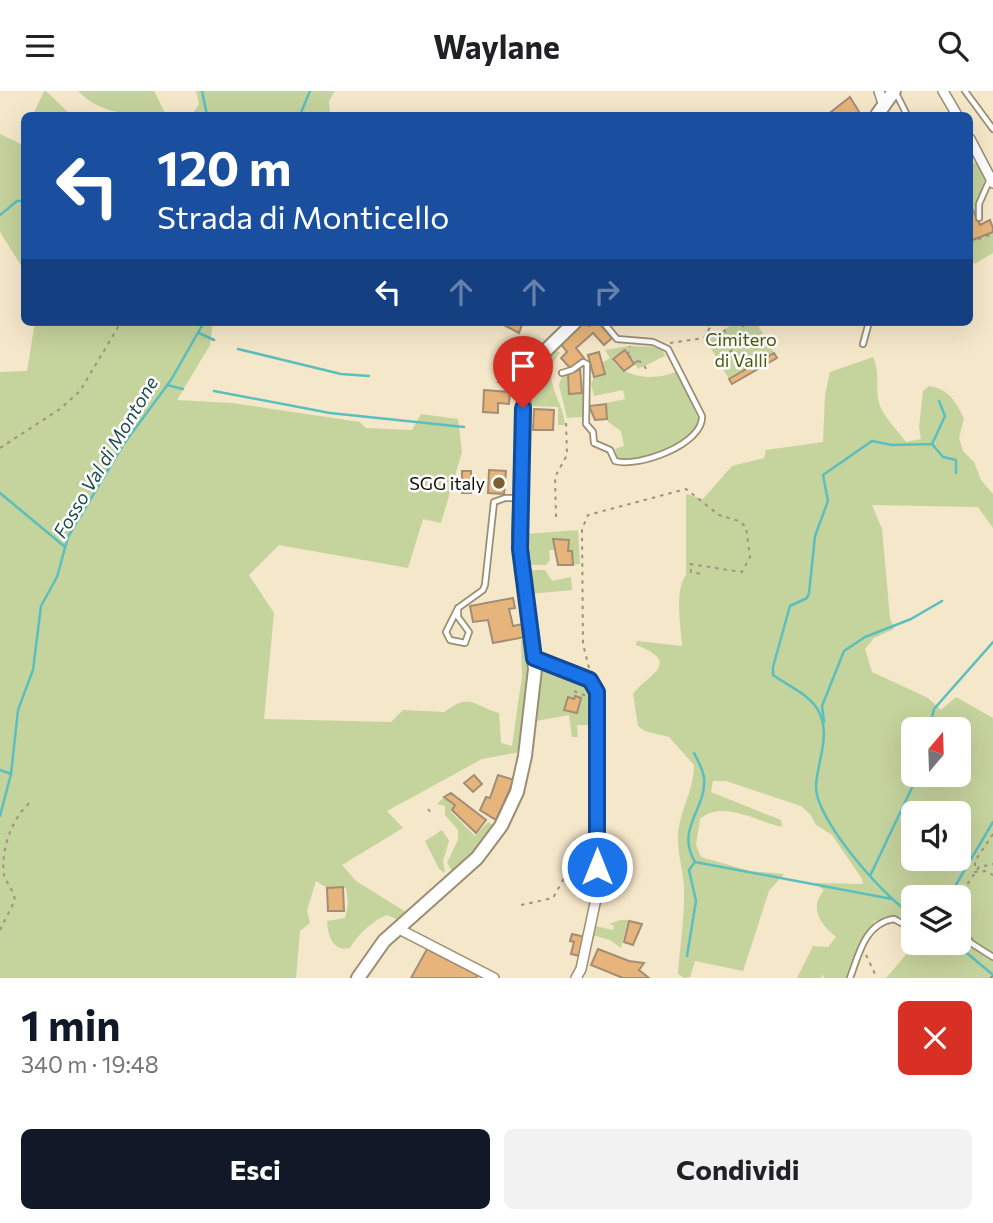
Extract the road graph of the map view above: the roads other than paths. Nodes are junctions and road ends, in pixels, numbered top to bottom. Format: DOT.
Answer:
graph roads {
  1 [pos="879,91"];
  2 [pos="895,91"];
  3 [pos="943,91"];
  4 [pos="965,91"];
  5 [pos="881,111"];
  6 [pos="906,112"];
  7 [pos="955,112"];
  8 [pos="993,129"];
  9 [pos="973,145"];
  10 [pos="992,180"];
  11 [pos="979,218"];
  12 [pos="571,326"];
  13 [pos="606,326"];
  14 [pos="868,326"];
  15 [pos="863,344"];
  16 [pos="562,373"];
  17 [pos="519,498"];
  18 [pos="458,608"];
  19 [pos="534,658"];
  20 [pos="901,923"];
  21 [pos="397,928"];
  22 [pos="971,943"];
  23 [pos="993,957"];
  24 [pos="358,978"];
  25 [pos="494,978"];
  26 [pos="576,978"];
  27 [pos="849,978"];
  1 -- 5 [label="street"];
  2 -- 5 [label="main road"];
  2 -- 6 [label="lane"];
  3 -- 7 [label="street"];
  4 -- 8 [label="lane"];
  9 -- 10 [label="street"];
  10 -- 11 [label="lane"];
  12 -- 17 [label="main road"];
  13 -- 16 [label="lane"];
  14 -- 15 [label="lane"];
  17 -- 18 [label="lane"];
  17 -- 19 [label="main road"];
  18 -- 18 [label="lane"];
  19 -- 21 [label="main road"];
  19 -- 26 [label="street"];
  20 -- 27 [label="lane"];
  21 -- 24 [label="main road"];
  21 -- 25 [label="street"];
  22 -- 23 [label="lane"];
}
